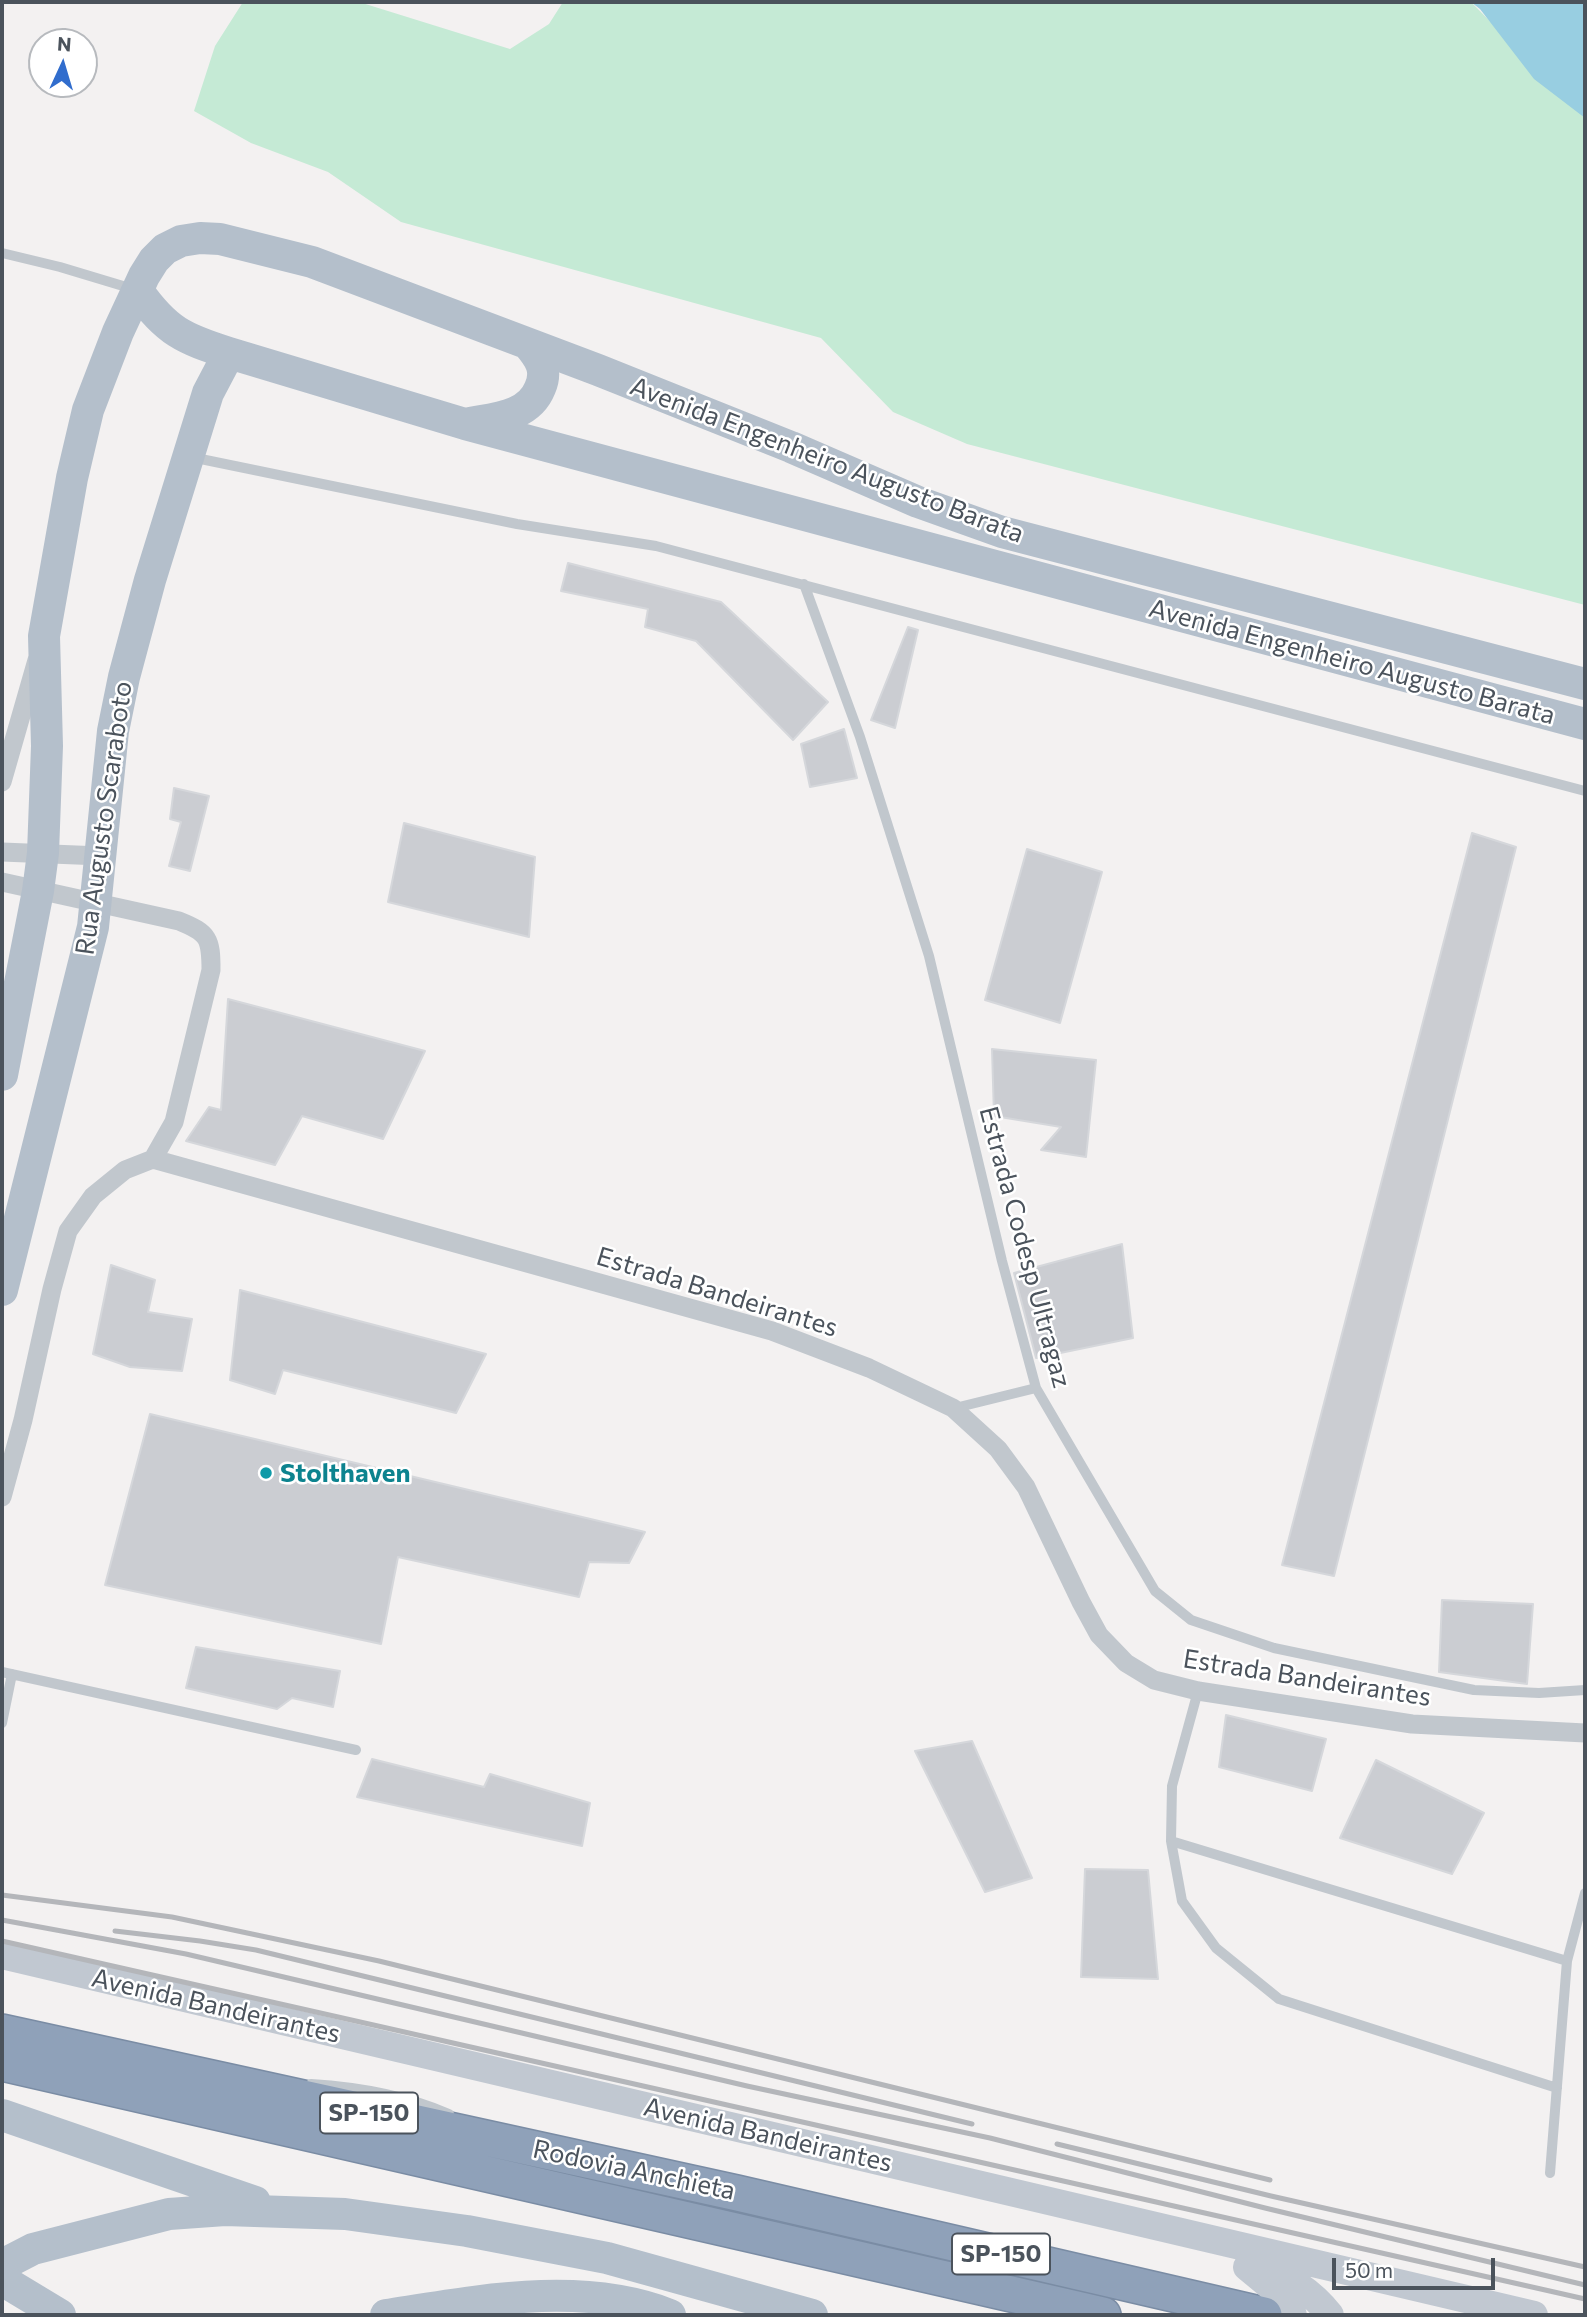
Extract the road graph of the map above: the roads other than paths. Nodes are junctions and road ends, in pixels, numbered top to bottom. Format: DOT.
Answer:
graph roads {
  1 [pos="2,253"];
  2 [pos="138,291"];
  3 [pos="528,344"];
  4 [pos="229,353"];
  5 [pos="466,424"];
  6 [pos="189,456"];
  7 [pos="804,584"];
  8 [pos="44,636"];
  9 [pos="1585,684"];
  10 [pos="1585,724"];
  11 [pos="2,782"];
  12 [pos="1585,791"];
  13 [pos="2,852"];
  14 [pos="43,853"];
  15 [pos="101,856"];
  16 [pos="2,883"];
  17 [pos="38,891"];
  18 [pos="97,901"];
  19 [pos="2,1075"];
  20 [pos="153,1159"];
  21 [pos="2,1290"];
  22 [pos="1036,1388"];
  23 [pos="953,1408"];
  24 [pos="2,1497"];
  25 [pos="7,1673"];
  26 [pos="1585,1690"];
  27 [pos="1198,1691"];
  28 [pos="2,1723"];
  29 [pos="1585,1732"];
  30 [pos="356,1750"];
  31 [pos="1171,1841"];
  32 [pos="1585,1893"];
  33 [pos="2,1955"];
  34 [pos="1567,1961"];
  35 [pos="2,2032"];
  36 [pos="2,2063"];
  37 [pos="191,2075"];
  38 [pos="286,2082"];
  39 [pos="299,2083"];
  40 [pos="1557,2088"];
  41 [pos="2,2115"];
  42 [pos="453,2116"];
  43 [pos="465,2121"];
  44 [pos="524,2147"];
  45 [pos="1550,2173"];
  46 [pos="284,2211"];
  47 [pos="1214,2242"];
  48 [pos="2,2265"];
  49 [pos="2,2280"];
  50 [pos="60,2315"];
  51 [pos="386,2315"];
  52 [pos="673,2315"];
  53 [pos="812,2315"];
  54 [pos="1102,2315"];
  55 [pos="1264,2315"];
  56 [pos="1293,2315"];
  57 [pos="1330,2315"];
  58 [pos="1534,2315"];
  1 -- 2 [label="lane"];
  2 -- 3 [label="main road, Avenida Engenheiro Augusto Barata"];
  2 -- 4 [label="main road, Avenida Engenheiro Augusto Barata"];
  2 -- 8 [label="main road"];
  3 -- 5 [label="main road"];
  3 -- 9 [label="main road, Avenida Engenheiro Augusto Barata"];
  4 -- 5 [label="main road, Avenida Engenheiro Augusto Barata"];
  4 -- 6 [label="main road, Rua Augusto Scaraboto"];
  5 -- 10 [label="main road, Avenida Engenheiro Augusto Barata"];
  6 -- 7 [label="lane"];
  6 -- 15 [label="main road, Rua Augusto Scaraboto"];
  7 -- 12 [label="lane"];
  7 -- 22 [label="lane, Estrada Codesp Ultragaz"];
  8 -- 11 [label="street"];
  8 -- 14 [label="main road"];
  13 -- 14 [label="street"];
  14 -- 15 [label="street"];
  14 -- 17 [label="main road"];
  15 -- 18 [label="main road, Rua Augusto Scaraboto"];
  16 -- 17 [label="street"];
  17 -- 18 [label="street"];
  17 -- 19 [label="main road"];
  18 -- 20 [label="street"];
  18 -- 21 [label="main road, Rua Augusto Scaraboto"];
  20 -- 23 [label="street, Estrada Bandeirantes"];
  20 -- 24 [label="street"];
  22 -- 23 [label="lane"];
  22 -- 26 [label="lane, Estrada Codesp Ultragaz"];
  23 -- 27 [label="street, Estrada Bandeirantes"];
  25 -- 28 [label="lane"];
  25 -- 30 [label="lane"];
  27 -- 29 [label="street, Estrada Bandeirantes"];
  27 -- 31 [label="lane"];
  31 -- 34 [label="lane"];
  31 -- 40 [label="lane"];
  32 -- 34 [label="lane"];
  33 -- 47 [label="main road, Avenida Bandeirantes"];
  34 -- 40 [label="lane"];
  35 -- 37 [label="highway, Rodovia Anchieta / SP-150"];
  36 -- 54 [label="highway, Rodovia Anchieta / SP-150"];
  37 -- 38 [label="lane"];
  37 -- 44 [label="highway, Rodovia Anchieta / SP-150"];
  39 -- 42 [label="lane"];
  40 -- 45 [label="lane"];
  41 -- 46 [label="main road"];
  43 -- 44 [label="lane"];
  44 -- 55 [label="highway, Rodovia Anchieta / SP-150"];
  46 -- 48 [label="main road"];
  46 -- 53 [label="main road"];
  47 -- 56 [label="main road"];
  47 -- 57 [label="main road"];
  47 -- 58 [label="main road, Avenida Bandeirantes"];
  49 -- 50 [label="main road"];
  51 -- 52 [label="main road"];
}
